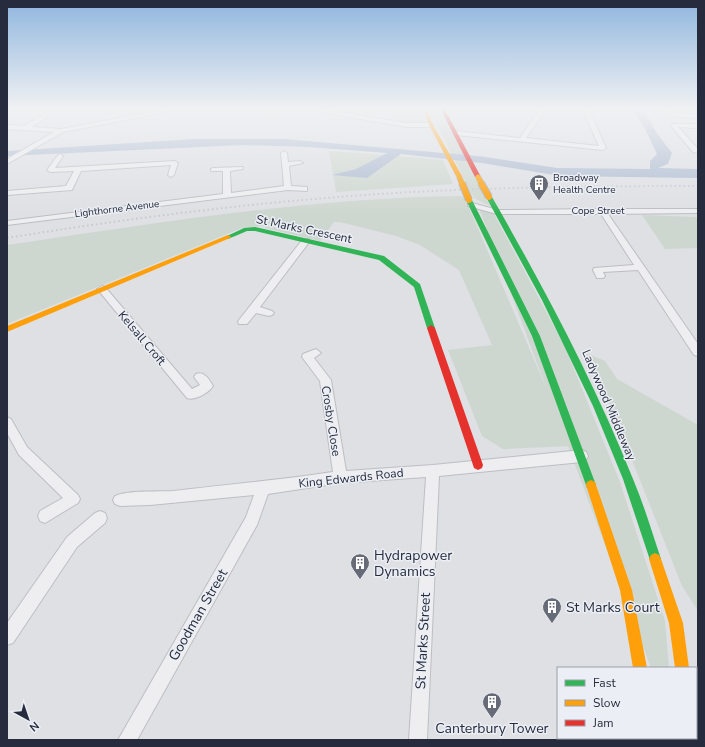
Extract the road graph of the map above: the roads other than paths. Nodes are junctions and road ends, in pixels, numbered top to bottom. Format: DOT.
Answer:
graph roads {
  1 [pos="40,143"];
  2 [pos="441,143"];
  3 [pos="461,143"];
  4 [pos="550,143"];
  5 [pos="601,143"];
  6 [pos="688,143"];
  7 [pos="698,151"];
  8 [pos="284,153"];
  9 [pos="60,156"];
  10 [pos="7,162"];
  11 [pos="300,163"];
  12 [pos="285,164"];
  13 [pos="241,168"];
  14 [pos="79,169"];
  15 [pos="213,170"];
  16 [pos="226,170"];
  17 [pos="171,174"];
  18 [pos="288,188"];
  19 [pos="304,189"];
  20 [pos="7,193"];
  21 [pos="227,195"];
  22 [pos="470,202"];
  23 [pos="602,210"];
  24 [pos="497,212"];
  25 [pos="697,212"];
  26 [pos="7,223"];
  27 [pos="306,241"];
  28 [pos="639,267"];
  29 [pos="600,276"];
  30 [pos="102,289"];
  31 [pos="254,309"];
  32 [pos="269,313"];
  33 [pos="243,322"];
  34 [pos="7,329"];
  35 [pos="316,353"];
  36 [pos="696,354"];
  37 [pos="201,376"];
  38 [pos="7,422"];
  39 [pos="582,456"];
  40 [pos="478,466"];
  41 [pos="433,471"];
  42 [pos="340,477"];
  43 [pos="263,488"];
  44 [pos="120,500"];
  45 [pos="45,516"];
  46 [pos="100,518"];
  47 [pos="7,637"];
  48 [pos="640,667"];
  49 [pos="682,667"];
  50 [pos="127,740"];
  51 [pos="418,740"];
  1 -- 10 [label="street"];
  2 -- 22 [label="main road, bridge"];
  3 -- 24 [label="main road, Ladywood Middleway, bridge"];
  4 -- 5 [label="street"];
  6 -- 7 [label="street"];
  8 -- 12 [label="street"];
  9 -- 14 [label="street"];
  11 -- 12 [label="street"];
  12 -- 18 [label="street"];
  13 -- 16 [label="street"];
  14 -- 17 [label="street"];
  14 -- 20 [label="street"];
  15 -- 16 [label="street"];
  16 -- 21 [label="street"];
  18 -- 19 [label="street, Lighthorne Avenue"];
  18 -- 21 [label="street, Lighthorne Avenue"];
  21 -- 26 [label="street, Lighthorne Avenue"];
  22 -- 24 [label="street, Cope Street"];
  22 -- 39 [label="main road"];
  23 -- 24 [label="street, Cope Street"];
  23 -- 25 [label="street, Cope Street"];
  23 -- 28 [label="street"];
  24 -- 49 [label="main road, Ladywood Middleway"];
  27 -- 30 [label="main road, St Marks Crescent"];
  27 -- 31 [label="street"];
  27 -- 40 [label="main road, St Marks Crescent"];
  28 -- 29 [label="street"];
  28 -- 36 [label="street"];
  30 -- 34 [label="main road, St Marks Crescent"];
  30 -- 37 [label="street, Kelsall Croft"];
  31 -- 32 [label="street"];
  31 -- 33 [label="street"];
  35 -- 42 [label="street, Crosby Close"];
  38 -- 45 [label="street"];
  39 -- 40 [label="street, King Edwards Road"];
  39 -- 48 [label="main road"];
  40 -- 41 [label="street, King Edwards Road"];
  41 -- 42 [label="street, King Edwards Road"];
  41 -- 51 [label="street, St Marks Street"];
  42 -- 43 [label="street, King Edwards Road"];
  43 -- 44 [label="street, King Edwards Road"];
  43 -- 50 [label="street, Goodman Street"];
  46 -- 47 [label="street"];
}
